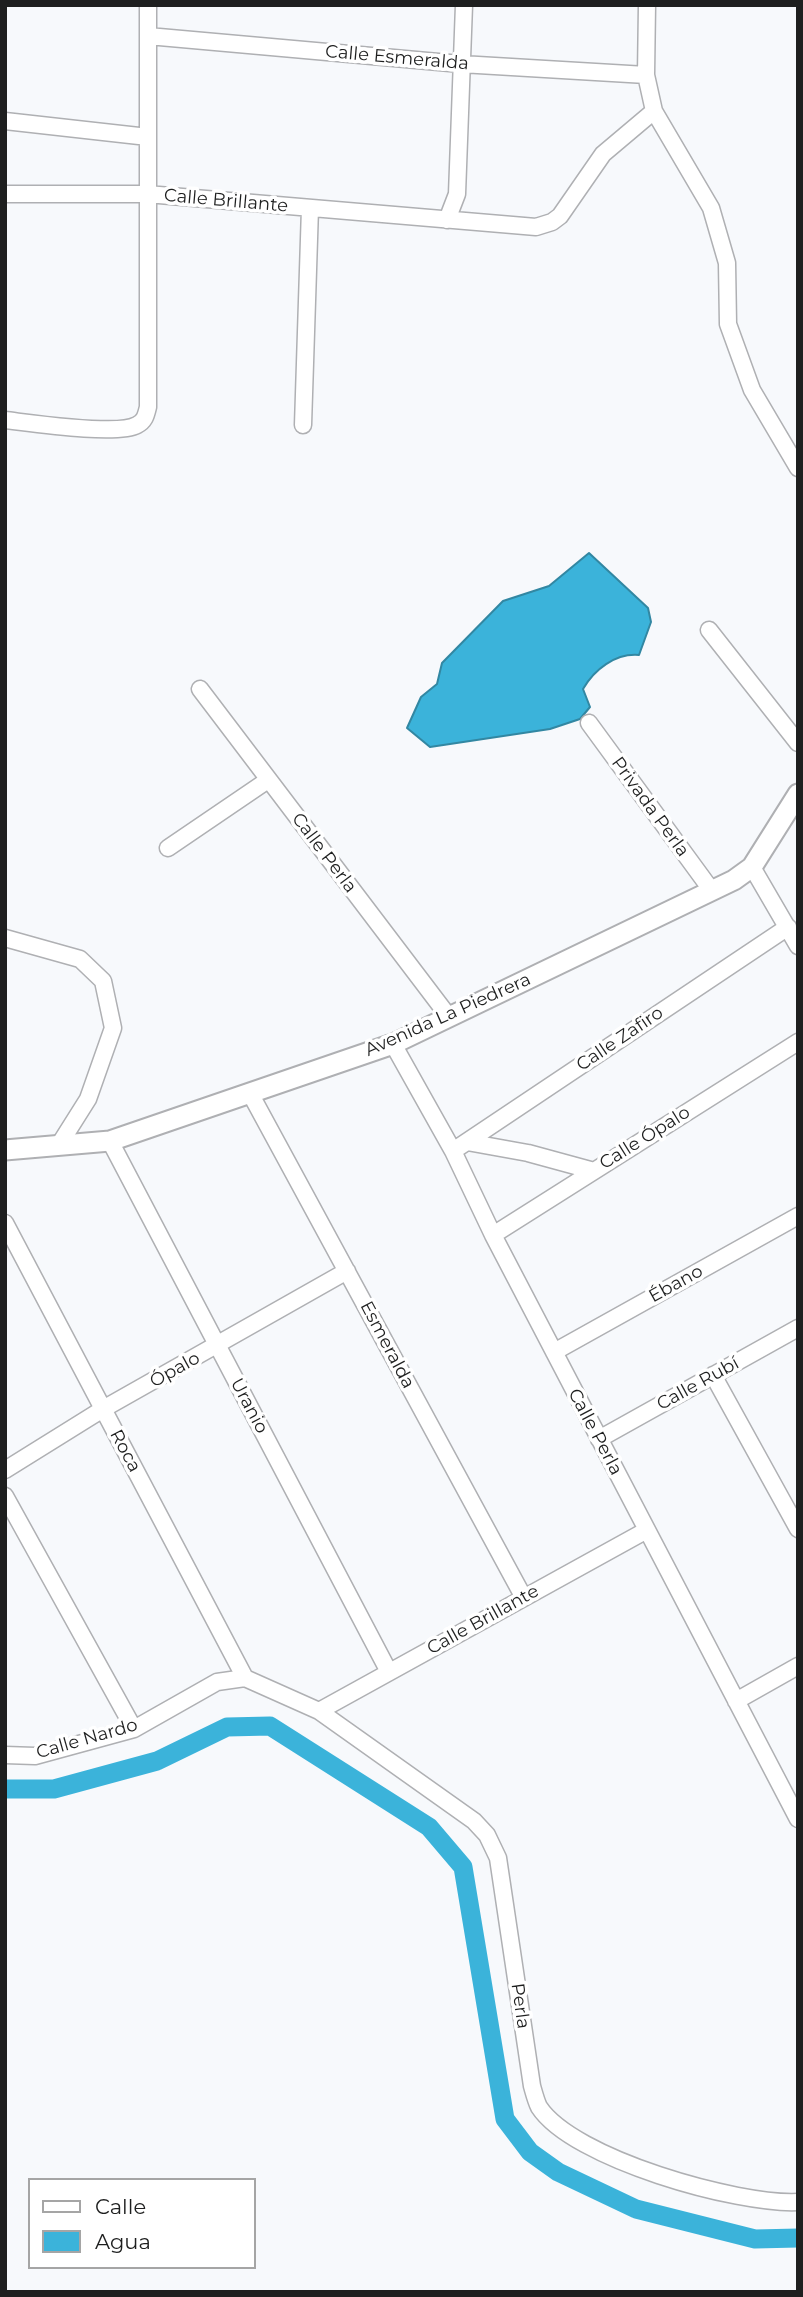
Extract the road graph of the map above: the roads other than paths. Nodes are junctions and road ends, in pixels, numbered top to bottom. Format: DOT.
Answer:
graph roads {
  1 [pos="148,5"];
  2 [pos="464,5"];
  3 [pos="647,5"];
  4 [pos="148,36"];
  5 [pos="461,64"];
  6 [pos="646,75"];
  7 [pos="654,111"];
  8 [pos="5,121"];
  9 [pos="148,137"];
  10 [pos="5,194"];
  11 [pos="147,194"];
  12 [pos="310,208"];
  13 [pos="447,220"];
  14 [pos="5,420"];
  15 [pos="303,425"];
  16 [pos="798,468"];
  17 [pos="709,630"];
  18 [pos="200,689"];
  19 [pos="589,723"];
  20 [pos="798,743"];
  21 [pos="268,779"];
  22 [pos="798,794"];
  23 [pos="168,848"];
  24 [pos="752,867"];
  25 [pos="712,891"];
  26 [pos="788,927"];
  27 [pos="5,938"];
  28 [pos="798,946"];
  29 [pos="449,1017"];
  30 [pos="798,1042"];
  31 [pos="393,1044"];
  32 [pos="250,1093"];
  33 [pos="110,1141"];
  34 [pos="59,1145"];
  35 [pos="460,1147"];
  36 [pos="5,1150"];
  37 [pos="594,1171"];
  38 [pos="798,1216"];
  39 [pos="5,1223"];
  40 [pos="493,1235"];
  41 [pos="347,1271"];
  42 [pos="798,1328"];
  43 [pos="218,1346"];
  44 [pos="554,1352"];
  45 [pos="713,1376"];
  46 [pos="103,1409"];
  47 [pos="599,1439"];
  48 [pos="5,1470"];
  49 [pos="5,1496"];
  50 [pos="798,1529"];
  51 [pos="647,1530"];
  52 [pos="524,1598"];
  53 [pos="798,1666"];
  54 [pos="389,1672"];
  55 [pos="245,1678"];
  56 [pos="736,1701"];
  57 [pos="319,1711"];
  58 [pos="134,1729"];
  59 [pos="5,1755"];
  60 [pos="798,1819"];
  61 [pos="798,2202"];
  1 -- 4 [label="street"];
  2 -- 5 [label="street"];
  3 -- 6 [label="street"];
  4 -- 5 [label="street, Calle Esmeralda"];
  4 -- 9 [label="street"];
  5 -- 6 [label="street, Calle Esmeralda"];
  5 -- 13 [label="street"];
  6 -- 7 [label="street"];
  7 -- 13 [label="street, Calle Brillante"];
  7 -- 16 [label="street"];
  8 -- 9 [label="street"];
  9 -- 11 [label="street"];
  10 -- 11 [label="street, Calle Brillante"];
  11 -- 12 [label="street, Calle Brillante"];
  11 -- 14 [label="street"];
  12 -- 13 [label="street, Calle Brillante"];
  12 -- 15 [label="street"];
  17 -- 20 [label="street"];
  18 -- 21 [label="street, Calle Perla"];
  19 -- 25 [label="street, Privada Perla"];
  21 -- 23 [label="street"];
  21 -- 29 [label="street, Calle Perla"];
  22 -- 24 [label="street, Avenida La Piedrera"];
  24 -- 25 [label="street, Avenida La Piedrera"];
  24 -- 26 [label="street"];
  25 -- 29 [label="street, Avenida La Piedrera"];
  26 -- 28 [label="street"];
  26 -- 35 [label="street, Calle Zafiro"];
  27 -- 34 [label="street"];
  29 -- 31 [label="street, Avenida La Piedrera"];
  30 -- 37 [label="street, Calle Ópalo"];
  31 -- 32 [label="street, Avenida La Piedrera"];
  31 -- 35 [label="street, Calle Perla"];
  32 -- 33 [label="street, Avenida La Piedrera"];
  32 -- 41 [label="street, Esmeralda"];
  33 -- 34 [label="street, Avenida La Piedrera"];
  33 -- 43 [label="street, Uranio"];
  34 -- 36 [label="street, Avenida La Piedrera"];
  35 -- 37 [label="street"];
  35 -- 40 [label="street, Calle Perla"];
  37 -- 40 [label="street, Calle Ópalo"];
  38 -- 44 [label="street, Ébano"];
  39 -- 46 [label="street, Roca"];
  40 -- 44 [label="street, Calle Perla"];
  41 -- 43 [label="street, Ópalo"];
  41 -- 52 [label="street, Esmeralda"];
  42 -- 45 [label="street, Calle Rubí"];
  43 -- 46 [label="street, Ópalo"];
  43 -- 54 [label="street, Uranio"];
  44 -- 47 [label="street, Calle Perla"];
  45 -- 47 [label="street, Calle Rubí"];
  45 -- 50 [label="street"];
  46 -- 48 [label="street, Ópalo"];
  46 -- 55 [label="street, Roca"];
  47 -- 51 [label="street, Calle Perla"];
  49 -- 58 [label="street"];
  51 -- 52 [label="street, Calle Brillante"];
  51 -- 56 [label="street, Calle Perla"];
  52 -- 54 [label="street, Calle Brillante"];
  53 -- 56 [label="street"];
  54 -- 57 [label="street, Calle Brillante"];
  55 -- 57 [label="street"];
  55 -- 58 [label="street, Calle Nardo"];
  56 -- 60 [label="street, Calle Perla"];
  57 -- 61 [label="street, Perla"];
  58 -- 59 [label="street, Calle Nardo"];
}
